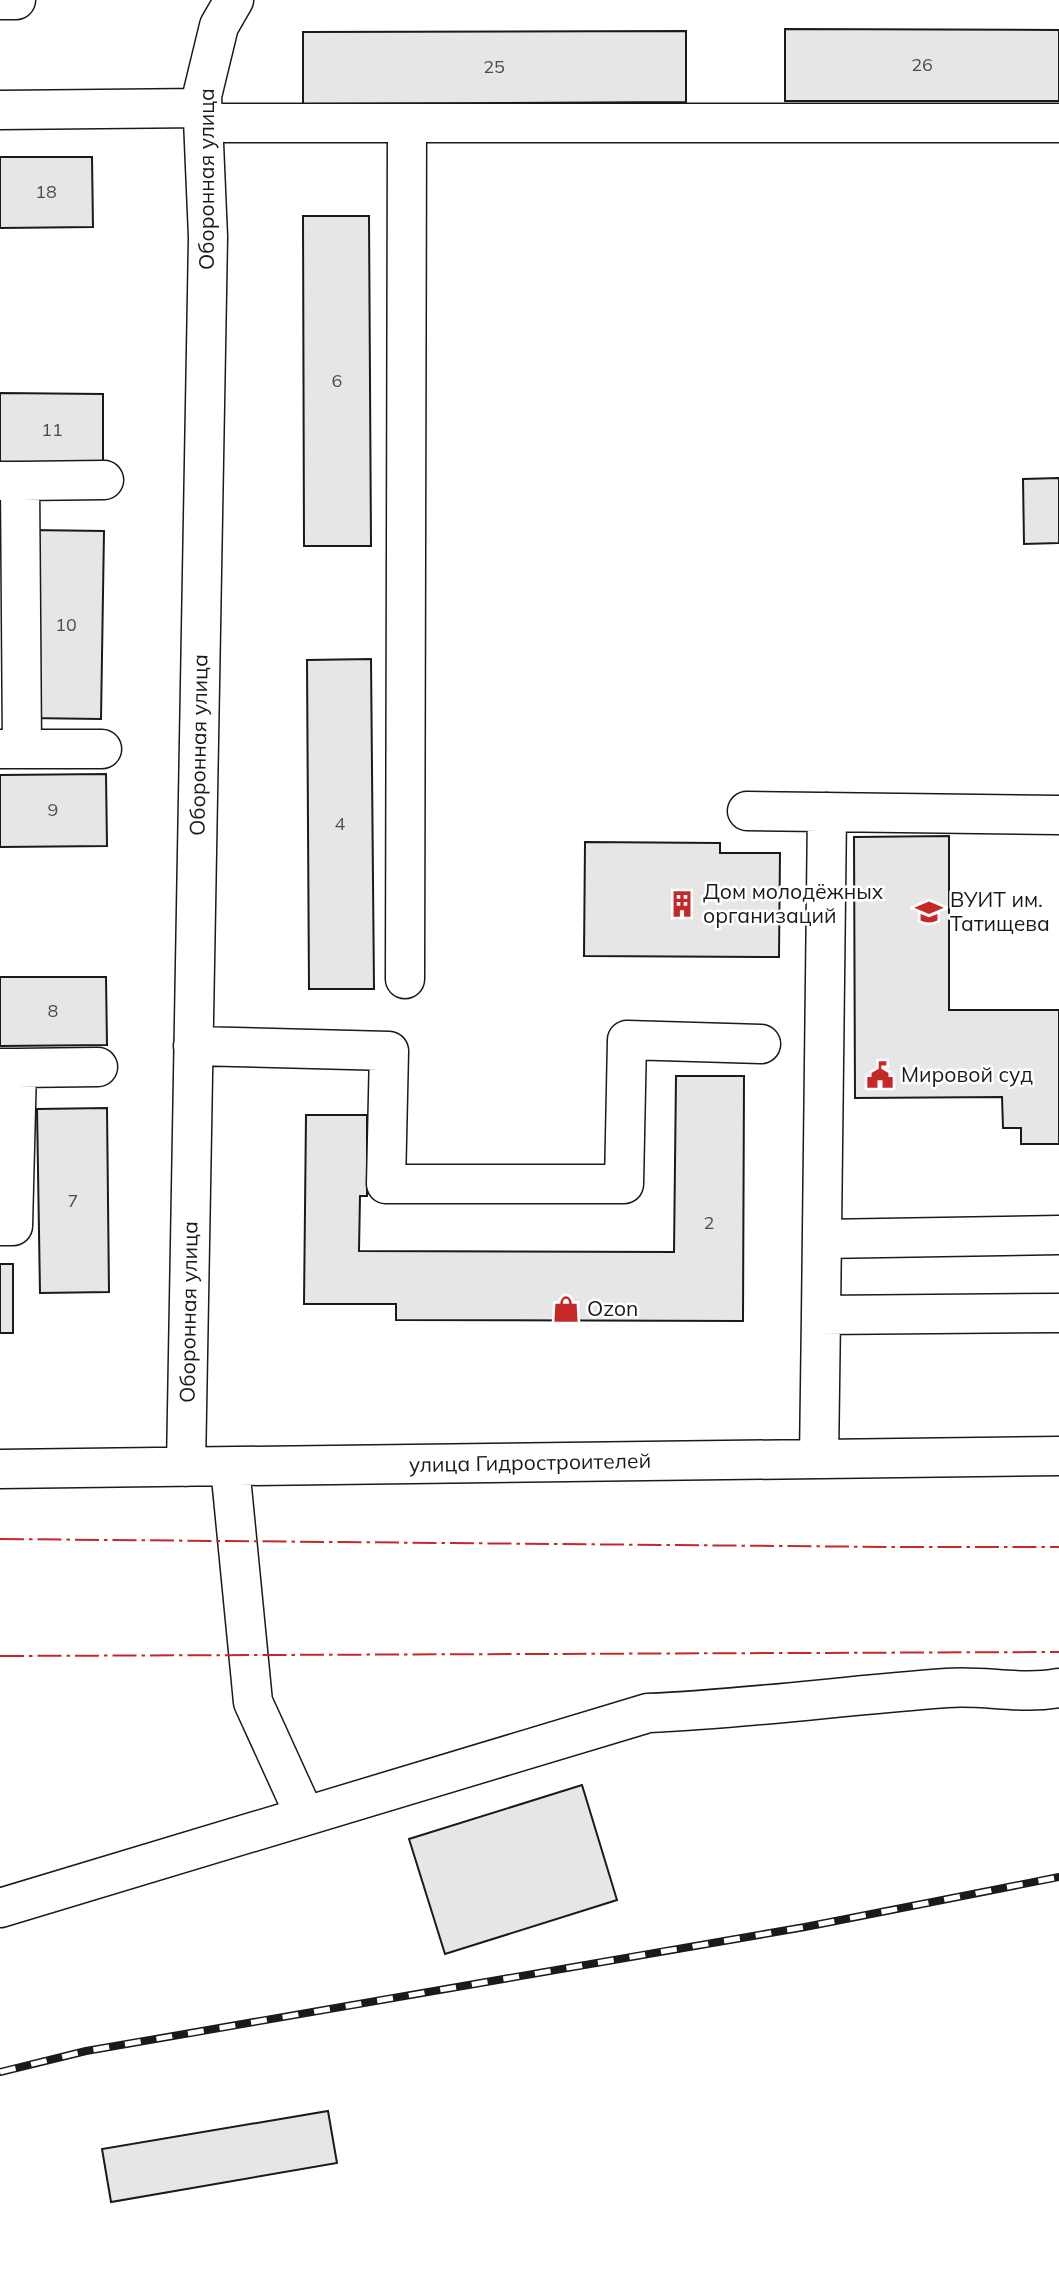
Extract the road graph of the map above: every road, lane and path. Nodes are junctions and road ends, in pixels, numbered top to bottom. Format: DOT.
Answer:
graph roads {
  1 [pos="0,0"];
  2 [pos="16,0"];
  3 [pos="224,9"];
  4 [pos="0,110"];
  5 [pos="203,116"];
  6 [pos="407,123"];
  7 [pos="1059,123"];
  8 [pos="104,480"];
  9 [pos="10,481"];
  10 [pos="11,749"];
  11 [pos="102,749"];
  12 [pos="747,811"];
  13 [pos="827,812"];
  14 [pos="1059,815"];
  15 [pos="405,979"];
  16 [pos="761,1044"];
  17 [pos="193,1046"];
  18 [pos="98,1067"];
  19 [pos="8,1068"];
  20 [pos="0,1226"];
  21 [pos="1059,1235"];
  22 [pos="822,1239"];
  23 [pos="1059,1313"];
  24 [pos="821,1315"];
  25 [pos="1059,1456"];
  26 [pos="819,1459"];
  27 [pos="230,1466"];
  28 [pos="186,1467"];
  29 [pos="0,1469"];
  30 [pos="1059,1688"];
  31 [pos="304,1816"];
  32 [pos="0,1908"];
  1 -- 2 [label="street"];
  3 -- 5 [label="street, Оборонная улица"];
  4 -- 5 [label="street"];
  5 -- 6 [label="street"];
  5 -- 17 [label="street, Оборонная улица"];
  6 -- 7 [label="street"];
  6 -- 15 [label="street"];
  8 -- 9 [label="street"];
  9 -- 10 [label="street"];
  10 -- 11 [label="street"];
  12 -- 13 [label="street"];
  13 -- 14 [label="street"];
  13 -- 22 [label="street"];
  16 -- 17 [label="street"];
  17 -- 28 [label="street, Оборонная улица"];
  18 -- 19 [label="street"];
  19 -- 20 [label="street"];
  21 -- 22 [label="street"];
  22 -- 24 [label="street"];
  23 -- 24 [label="street"];
  24 -- 26 [label="street"];
  25 -- 26 [label="street, улица Гидростроителей"];
  26 -- 27 [label="street, улица Гидростроителей"];
  27 -- 28 [label="street, улица Гидростроителей"];
  27 -- 31 [label="street"];
  28 -- 29 [label="street, улица Гидростроителей"];
  30 -- 31 [label="street"];
  31 -- 32 [label="street"];
}
